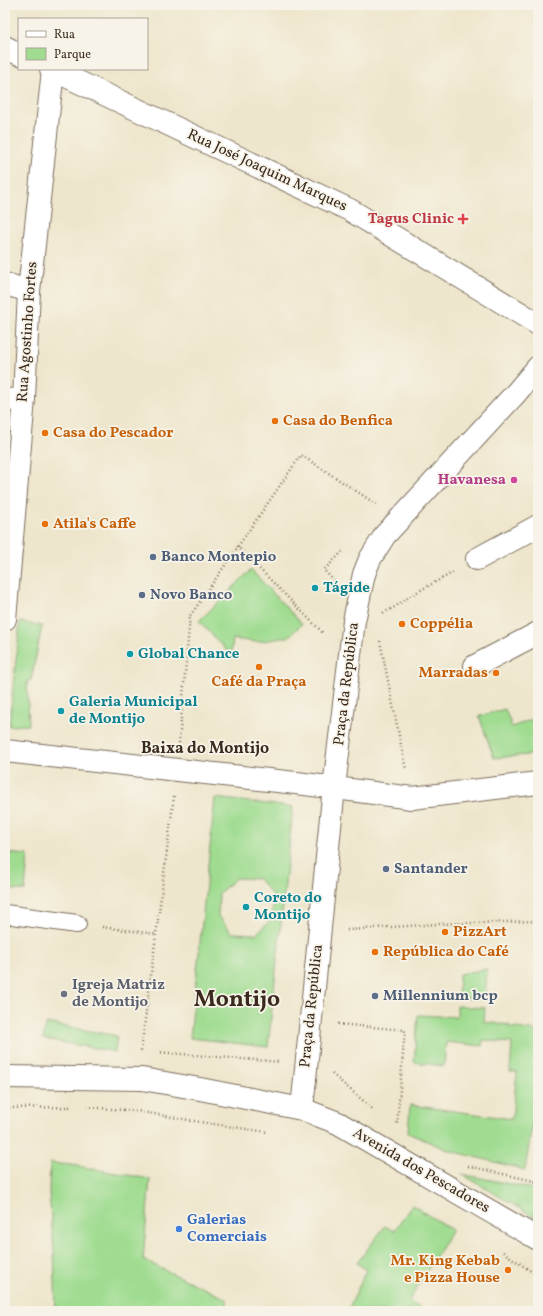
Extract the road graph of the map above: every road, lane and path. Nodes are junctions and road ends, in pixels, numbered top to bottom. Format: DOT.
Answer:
graph roads {
  1 [pos="5,47"];
  2 [pos="18,54"];
  3 [pos="52,70"];
  4 [pos="54,70"];
  5 [pos="5,284"];
  6 [pos="29,291"];
  7 [pos="538,324"];
  8 [pos="537,369"];
  9 [pos="14,399"];
  10 [pos="377,505"];
  11 [pos="538,526"];
  12 [pos="237,546"];
  13 [pos="477,559"];
  14 [pos="381,614"];
  15 [pos="5,619"];
  16 [pos="538,633"];
  17 [pos="324,634"];
  18 [pos="475,666"];
  19 [pos="5,751"];
  20 [pos="177,769"];
  21 [pos="538,783"];
  22 [pos="334,787"];
  23 [pos="5,914"];
  24 [pos="538,921"];
  25 [pos="77,924"];
  26 [pos="344,931"];
  27 [pos="156,934"];
  28 [pos="337,1024"];
  29 [pos="148,1052"];
  30 [pos="156,1052"];
  31 [pos="283,1062"];
  32 [pos="331,1073"];
  33 [pos="5,1077"];
  34 [pos="74,1107"];
  35 [pos="81,1107"];
  36 [pos="5,1108"];
  37 [pos="302,1109"];
  38 [pos="379,1114"];
  39 [pos="396,1130"];
  40 [pos="270,1132"];
  41 [pos="464,1165"];
  42 [pos="538,1182"];
  43 [pos="538,1239"];
  44 [pos="499,1250"];
  45 [pos="538,1276"];
  1 -- 2 [label="street"];
  3 -- 6 [label="street, Rua Agostinho Fortes"];
  4 -- 7 [label="street, Rua José Joaquim Marques"];
  5 -- 6 [label="street"];
  6 -- 9 [label="street, Rua Agostinho Fortes"];
  8 -- 22 [label="street, Praça da República"];
  9 -- 15 [label="street, Rua Agostinho Fortes"];
  10 -- 12 [label="path"];
  11 -- 13 [label="street"];
  12 -- 17 [label="path"];
  12 -- 20 [label="path"];
  13 -- 14 [label="path"];
  16 -- 18 [label="street"];
  19 -- 20 [label="street"];
  20 -- 22 [label="street"];
  20 -- 27 [label="path"];
  21 -- 22 [label="street"];
  22 -- 37 [label="street, Praça da República"];
  23 -- 25 [label="lane"];
  24 -- 26 [label="path"];
  25 -- 27 [label="path"];
  27 -- 29 [label="path"];
  28 -- 39 [label="path"];
  30 -- 31 [label="path"];
  32 -- 38 [label="path"];
  33 -- 37 [label="street"];
  34 -- 36 [label="path"];
  35 -- 40 [label="path"];
  37 -- 43 [label="street, Avenida dos Pescadores"];
  41 -- 42 [label="path"];
  44 -- 45 [label="path"];
}
